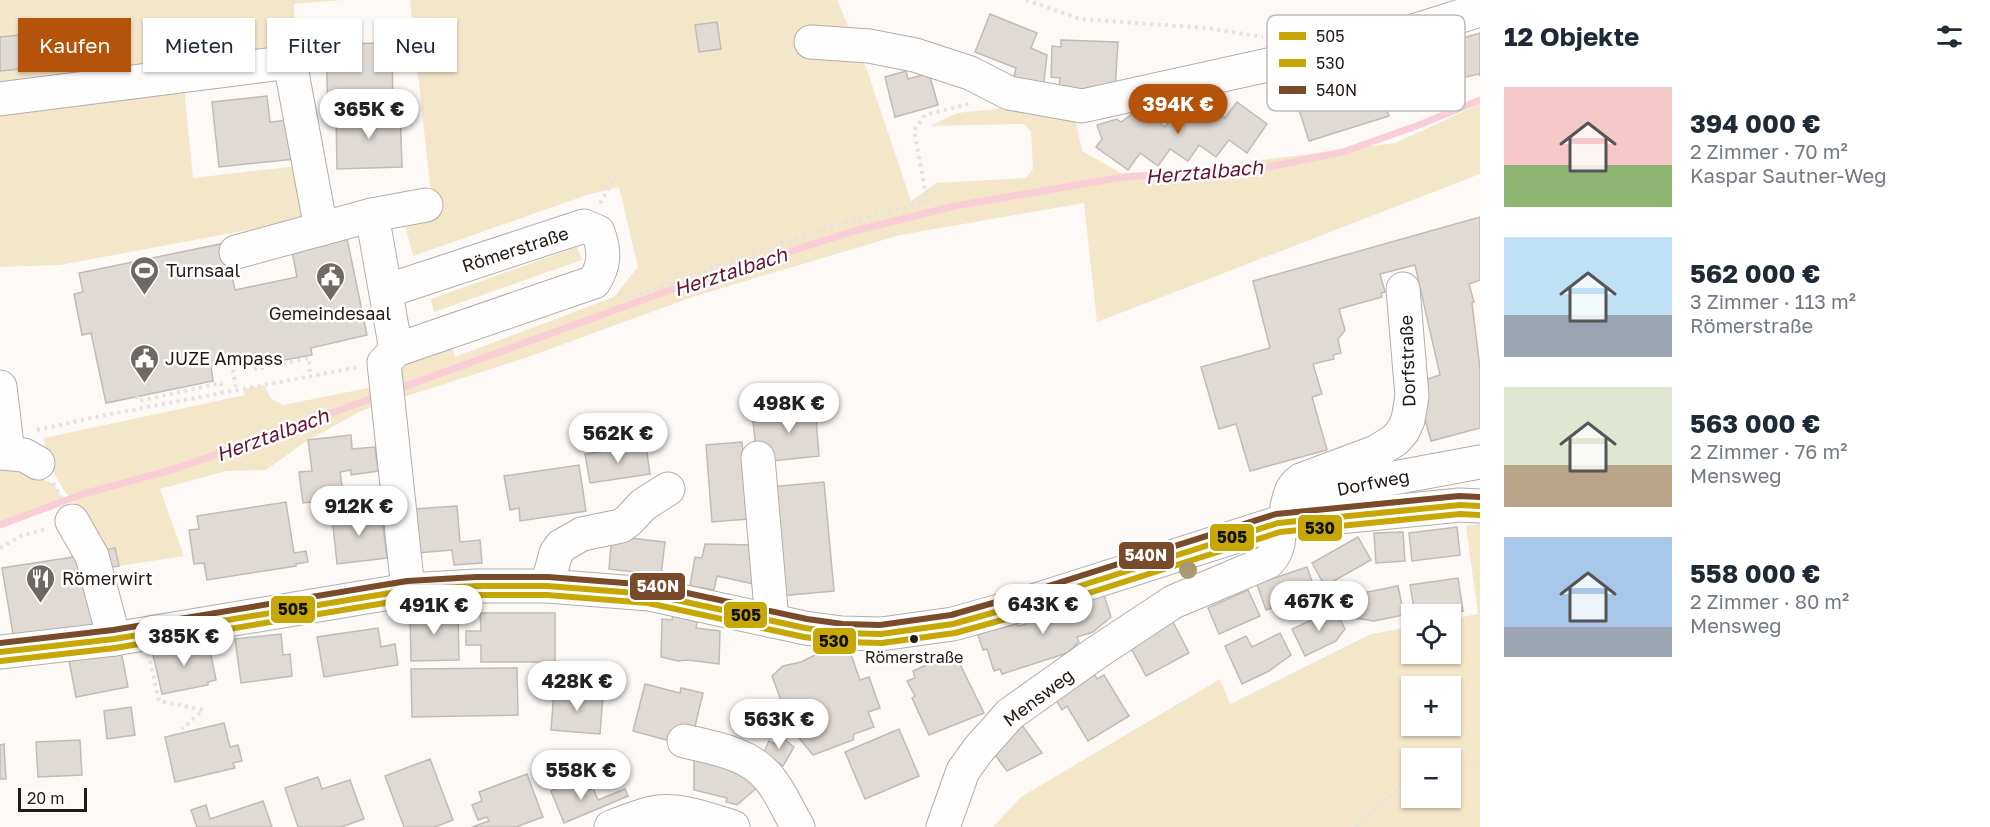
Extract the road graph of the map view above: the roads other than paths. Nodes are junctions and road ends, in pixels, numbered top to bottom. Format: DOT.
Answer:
graph roads {
  1 [pos="1480,10"];
  2 [pos="1464,15"];
  3 [pos="811,42"];
  4 [pos="1267,65"];
  5 [pos="0,99"];
  6 [pos="426,205"];
  7 [pos="372,215"];
  8 [pos="321,229"];
  9 [pos="236,252"];
  10 [pos="1404,289"];
  11 [pos="386,291"];
  12 [pos="389,375"];
  13 [pos="0,387"];
  14 [pos="17,456"];
  15 [pos="758,458"];
  16 [pos="1480,462"];
  17 [pos="668,489"];
  18 [pos="1480,506"];
  19 [pos="72,521"];
  20 [pos="1283,535"];
  21 [pos="547,586"];
  22 [pos="408,590"];
  23 [pos="772,621"];
  24 [pos="129,637"];
  25 [pos="0,652"];
  26 [pos="684,741"];
  27 [pos="688,822"];
  28 [pos="611,827"];
  29 [pos="733,827"];
  30 [pos="798,827"];
  31 [pos="943,827"];
  1 -- 2 [label="street"];
  3 -- 4 [label="street"];
  5 -- 8 [label="street"];
  6 -- 7 [label="street"];
  7 -- 8 [label="street"];
  7 -- 11 [label="street"];
  8 -- 9 [label="street"];
  10 -- 20 [label="street, Dorfstraße"];
  11 -- 12 [label="street"];
  11 -- 12 [label="street, Römerstraße"];
  12 -- 22 [label="street"];
  13 -- 14 [label="street"];
  15 -- 23 [label="street"];
  16 -- 20 [label="street, Dorfweg"];
  17 -- 21 [label="street"];
  18 -- 20 [label="street"];
  19 -- 24 [label="street"];
  20 -- 23 [label="street"];
  20 -- 31 [label="street, Mensweg"];
  21 -- 22 [label="street"];
  21 -- 23 [label="street"];
  22 -- 24 [label="street"];
  24 -- 25 [label="street"];
  26 -- 30 [label="street"];
  27 -- 28 [label="street"];
  27 -- 29 [label="street"];
}
